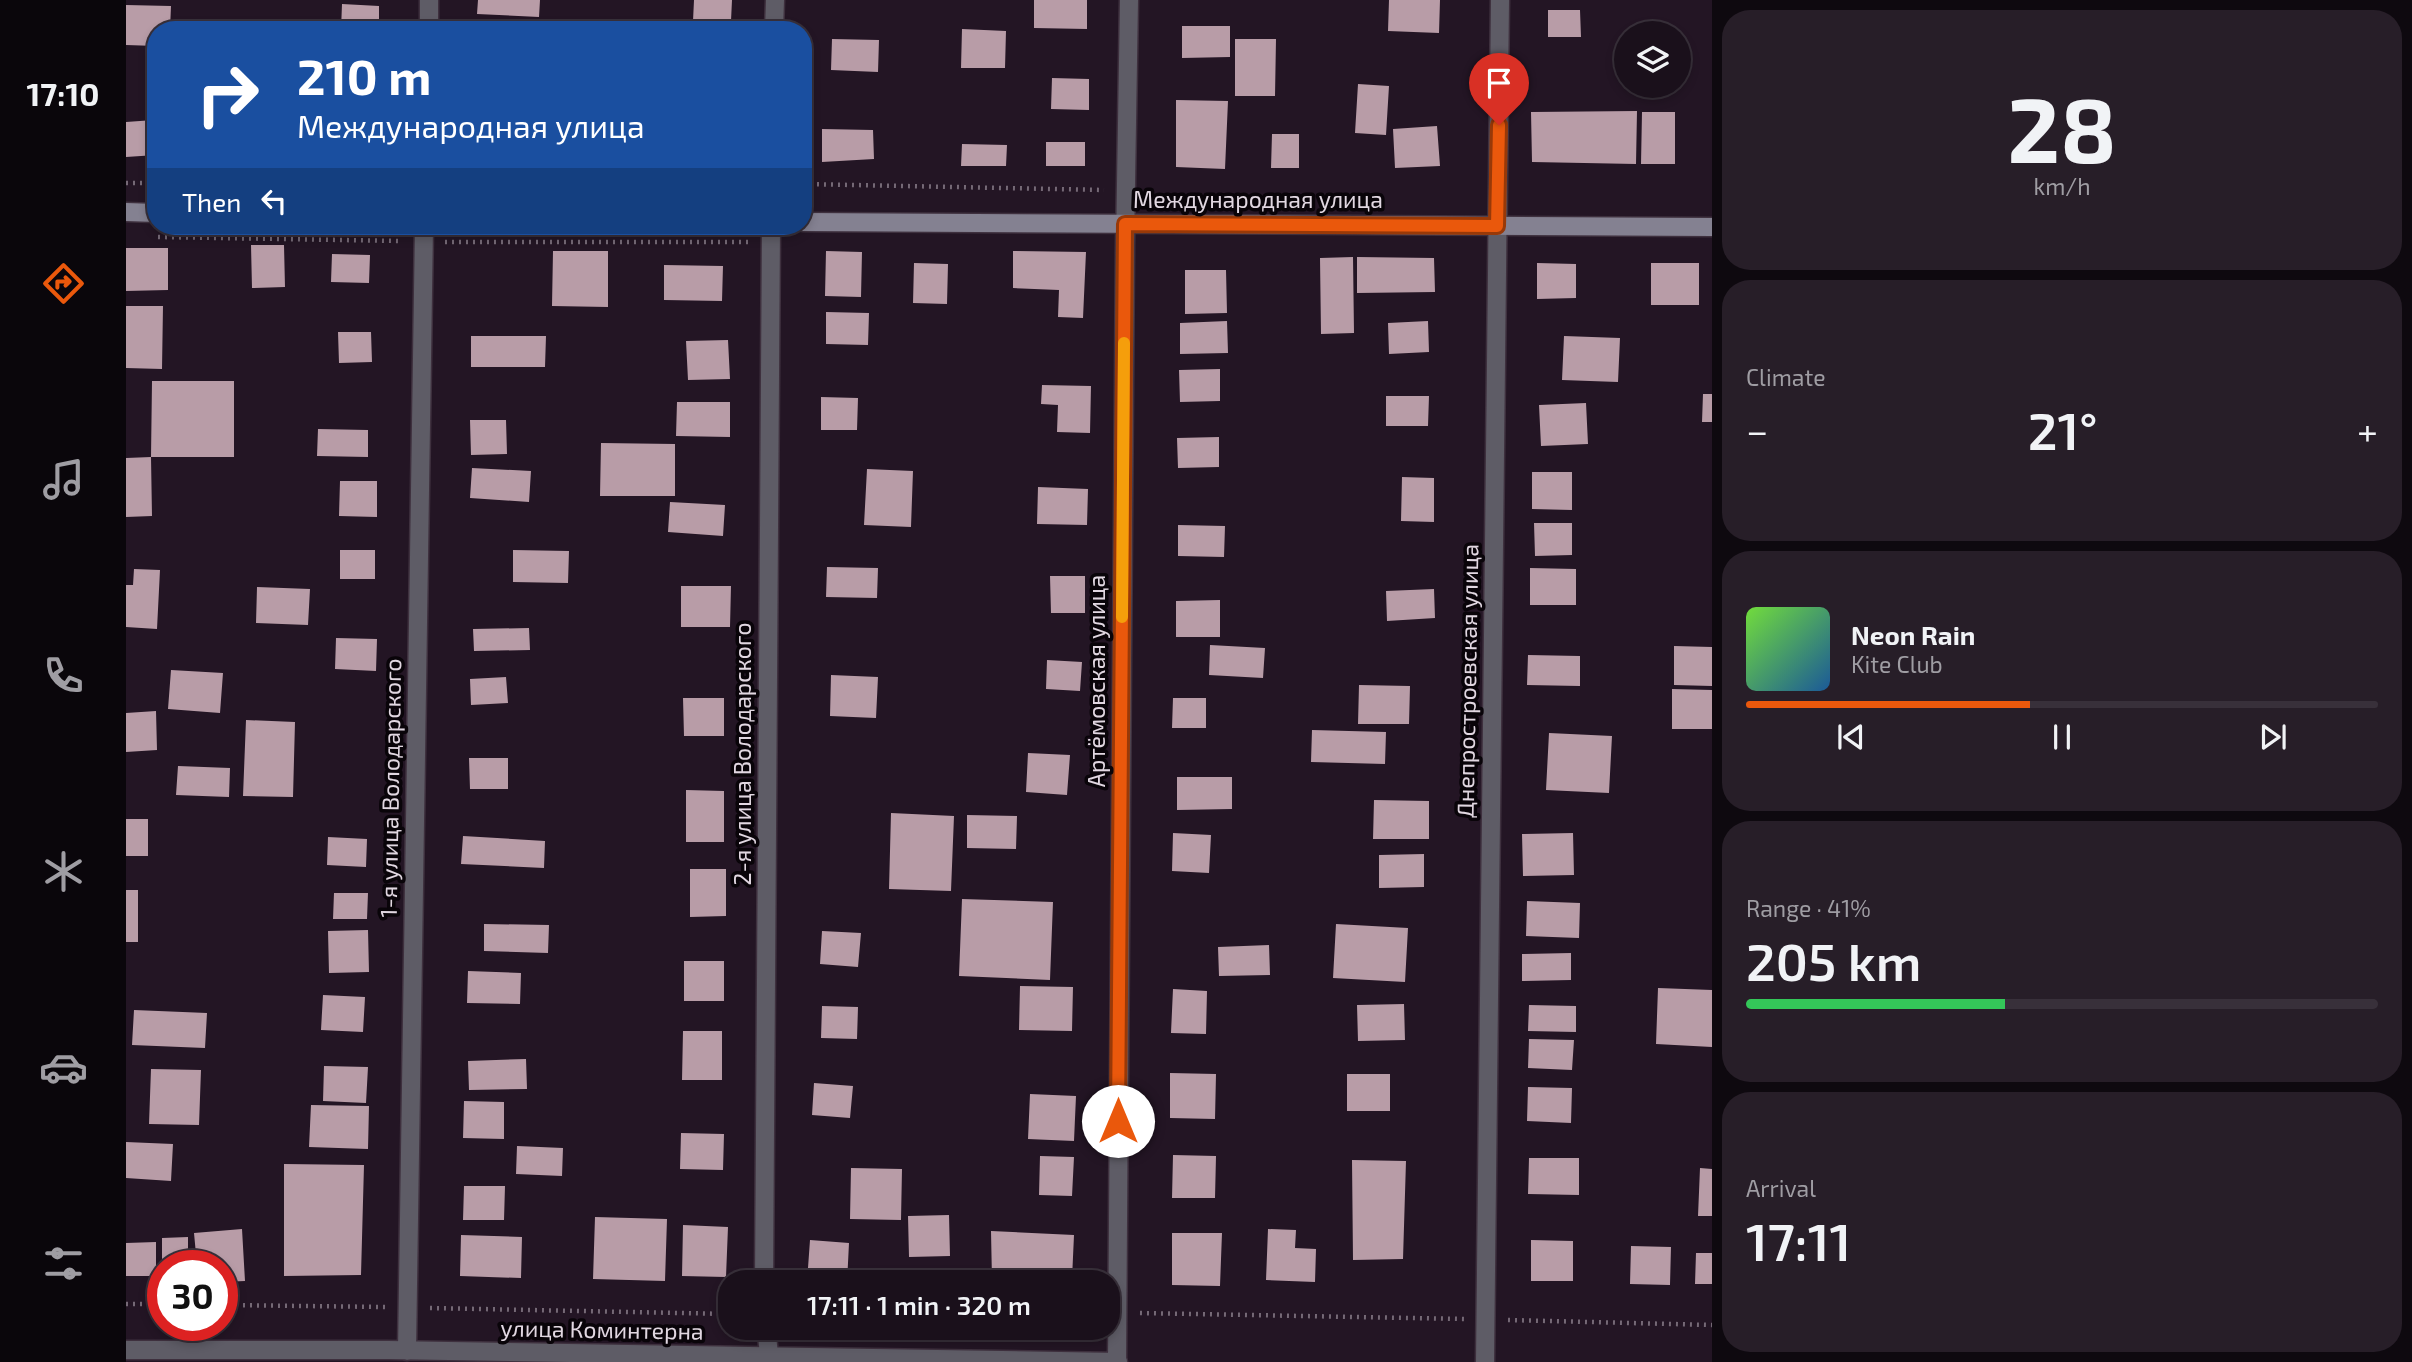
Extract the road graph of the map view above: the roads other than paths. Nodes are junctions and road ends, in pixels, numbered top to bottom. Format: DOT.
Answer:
graph roads {
  1 [pos="429,0"];
  2 [pos="775,0"];
  3 [pos="1129,0"];
  4 [pos="1500,0"];
  5 [pos="429,21"];
  6 [pos="774,21"];
  7 [pos="126,212"];
  8 [pos="147,213"];
  9 [pos="812,222"];
  10 [pos="1125,224"];
  11 [pos="1497,226"];
  12 [pos="1712,227"];
  13 [pos="424,235"];
  14 [pos="771,235"];
  15 [pos="764,1270"];
  16 [pos="768,1340"];
  17 [pos="126,1350"];
  18 [pos="407,1351"];
  19 [pos="770,1360"];
  20 [pos="1118,1362"];
  21 [pos="1485,1362"];
  1 -- 5 [label="street"];
  2 -- 6 [label="street"];
  3 -- 10 [label="street, Артёмовская улица"];
  4 -- 11 [label="street, Днепростроевская улица"];
  7 -- 8 [label="main road"];
  9 -- 10 [label="main road, Международная улица"];
  10 -- 11 [label="main road, Международная улица"];
  10 -- 20 [label="street, Артёмовская улица"];
  11 -- 12 [label="main road, Международная улица"];
  11 -- 21 [label="street, Днепростроевская улица"];
  13 -- 18 [label="street, 1-я улица Володарского"];
  14 -- 15 [label="street, 2-я улица Володарского"];
  16 -- 19 [label="street"];
  17 -- 18 [label="street, улица Коминтерна"];
  18 -- 19 [label="street, улица Коминтерна"];
  19 -- 20 [label="street, улица Коминтерна"];
}
